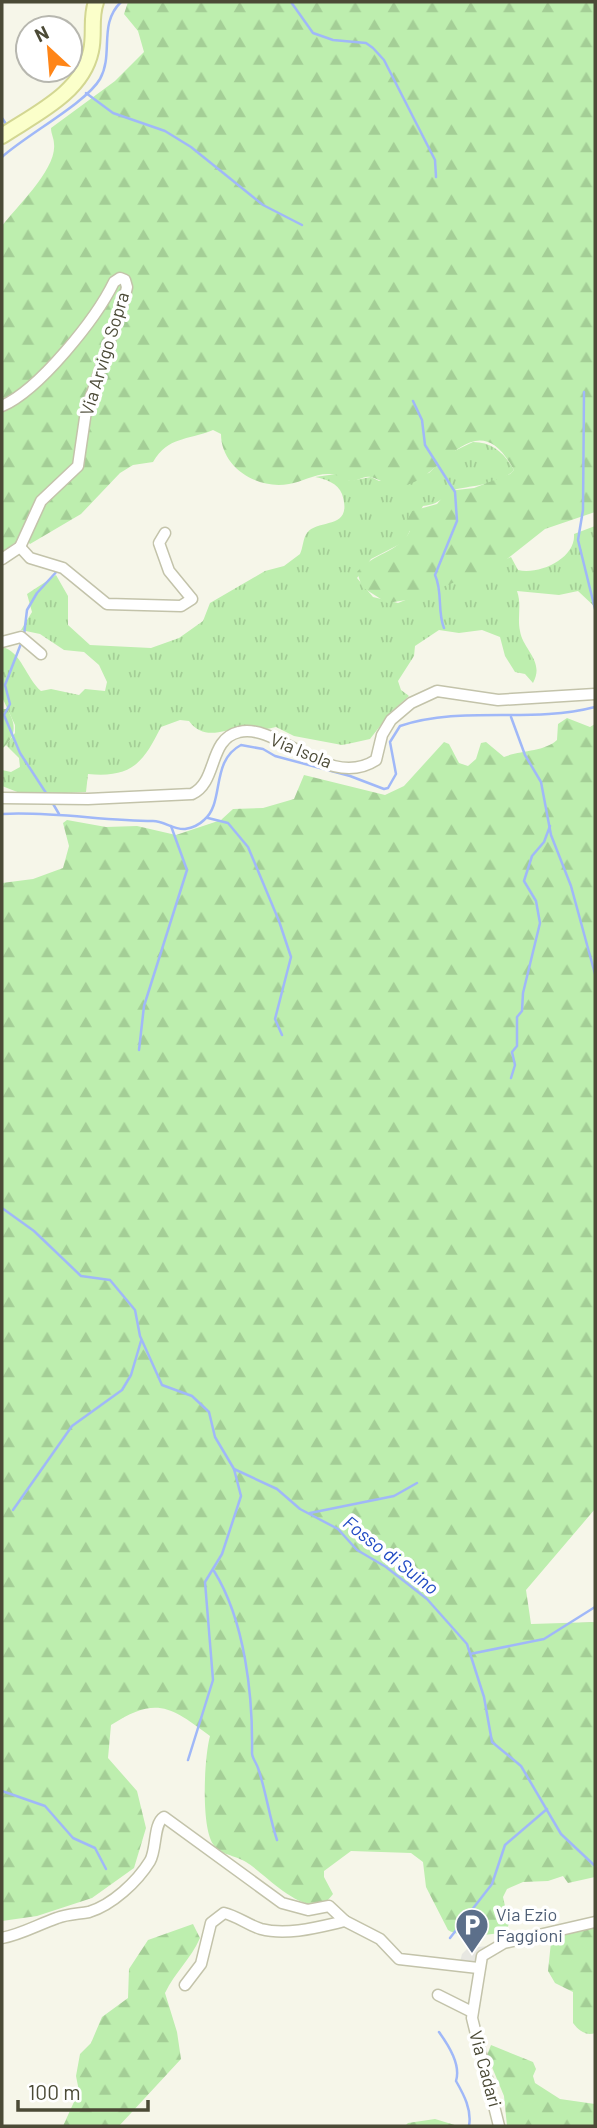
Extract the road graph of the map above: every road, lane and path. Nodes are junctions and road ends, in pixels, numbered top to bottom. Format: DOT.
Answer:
graph roads {
  1 [pos="96,2"];
  2 [pos="2,136"];
  3 [pos="2,407"];
  4 [pos="165,533"];
  5 [pos="20,548"];
  6 [pos="2,559"];
  7 [pos="2,642"];
  8 [pos="41,654"];
  9 [pos="595,694"];
  10 [pos="2,798"];
  11 [pos="345,1921"];
  12 [pos="595,1922"];
  13 [pos="2,1938"];
  14 [pos="478,1968"];
  15 [pos="185,1985"];
  16 [pos="438,1995"];
  17 [pos="472,2012"];
  18 [pos="499,2126"];
  1 -- 2 [label="main road"];
  3 -- 5 [label="street, Via Arvigo Sopra"];
  4 -- 5 [label="street"];
  5 -- 6 [label="street"];
  7 -- 8 [label="street"];
  9 -- 10 [label="street, Via Isola"];
  11 -- 13 [label="street"];
  11 -- 14 [label="street"];
  11 -- 15 [label="street"];
  12 -- 14 [label="street"];
  14 -- 17 [label="street, Via Cadari"];
  16 -- 17 [label="street, Via Cadari"];
  17 -- 18 [label="street, Via Cadari"];
}
